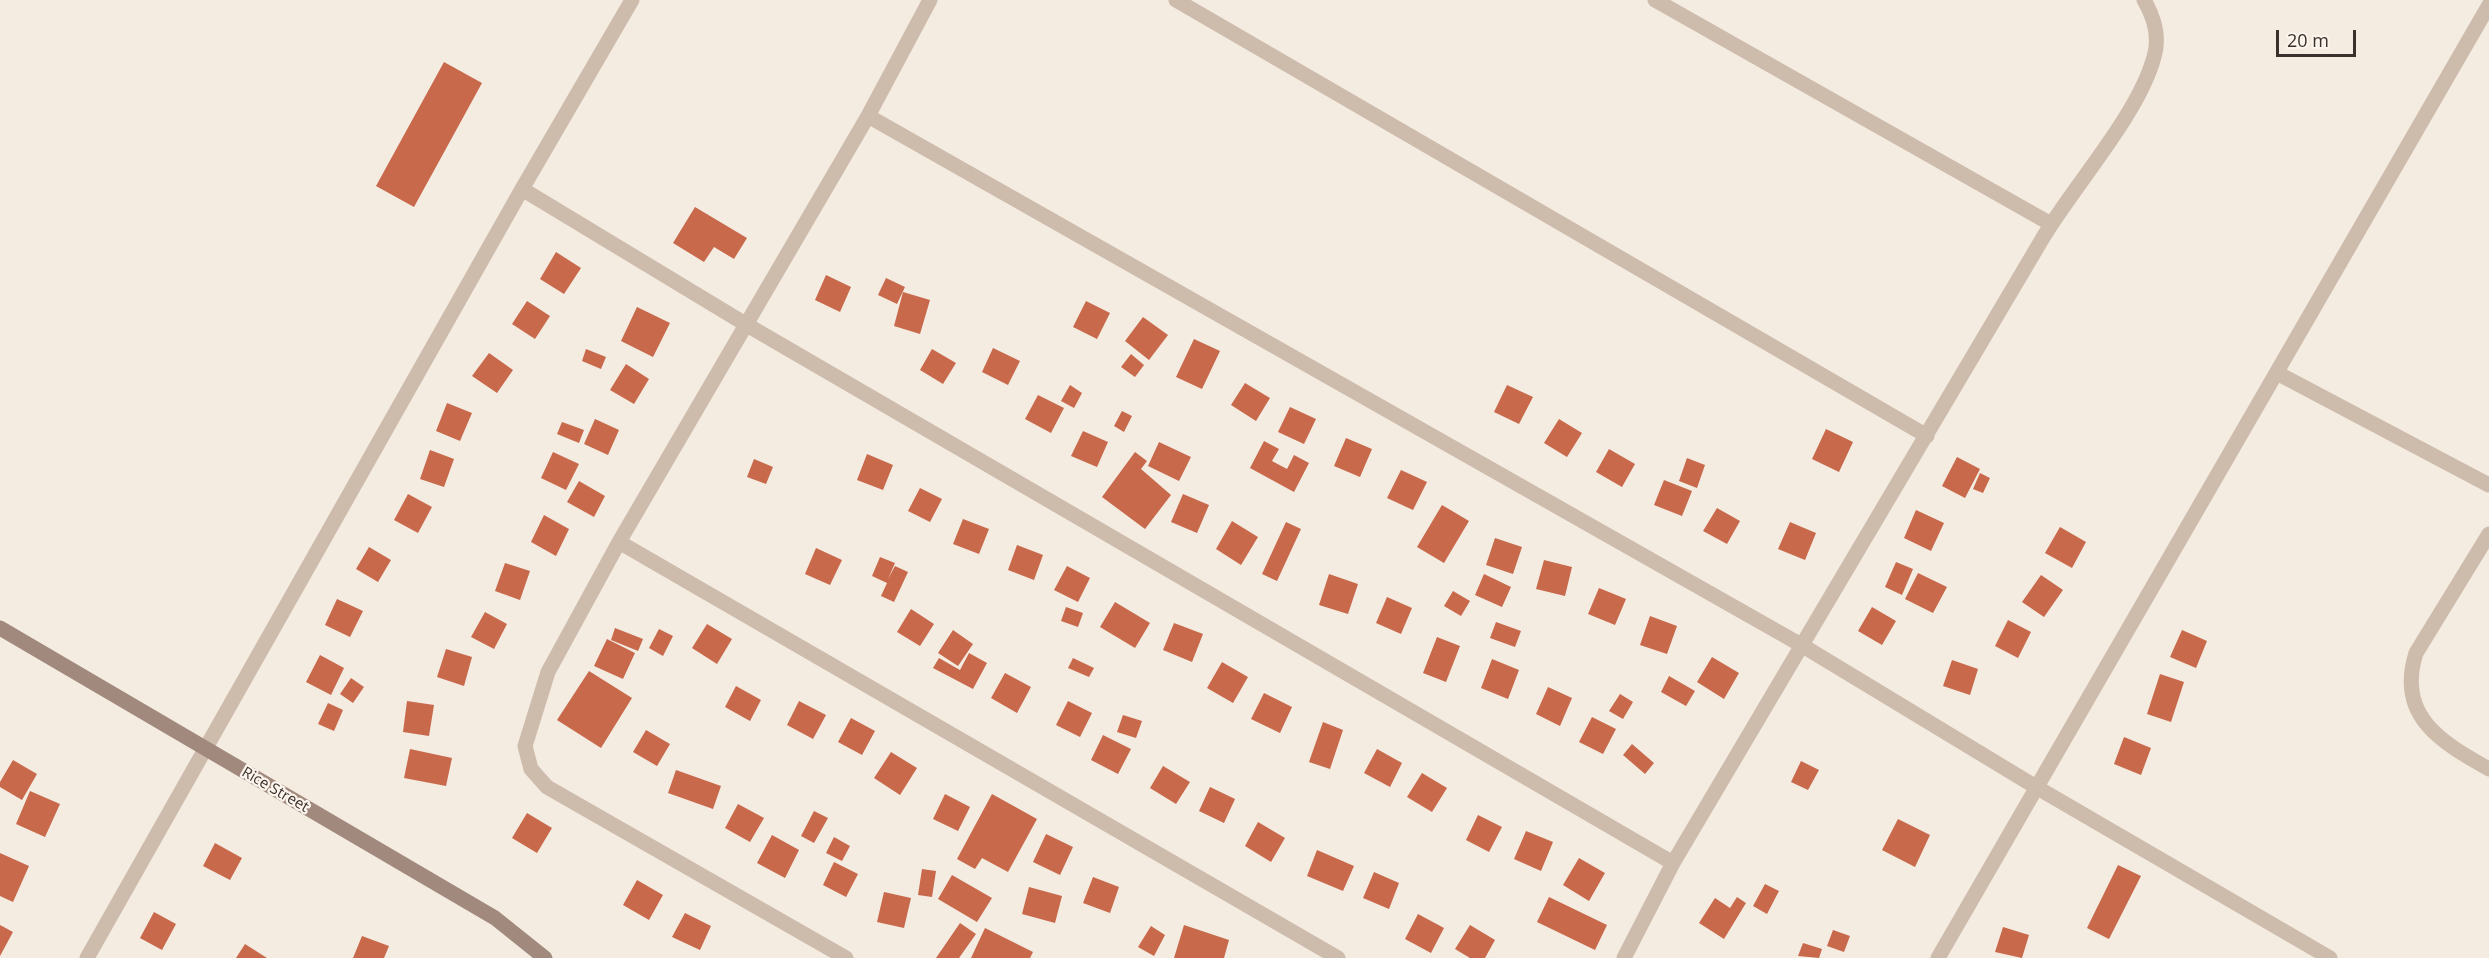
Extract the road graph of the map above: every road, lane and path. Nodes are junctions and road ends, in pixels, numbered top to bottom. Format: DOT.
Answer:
graph roads {
  1 [pos="632,0"];
  2 [pos="930,0"];
  3 [pos="1176,0"];
  4 [pos="1655,0"];
  5 [pos="2144,0"];
  6 [pos="2482,0"];
  7 [pos="2489,5"];
  8 [pos="868,116"];
  9 [pos="522,189"];
  10 [pos="2051,224"];
  11 [pos="747,325"];
  12 [pos="2277,373"];
  13 [pos="1927,436"];
  14 [pos="2489,485"];
  15 [pos="2489,534"];
  16 [pos="619,542"];
  17 [pos="0,628"];
  18 [pos="1803,646"];
  19 [pos="206,750"];
  20 [pos="2489,769"];
  21 [pos="2036,787"];
  22 [pos="1673,863"];
  23 [pos="87,958"];
  24 [pos="545,958"];
  25 [pos="846,958"];
  26 [pos="1338,958"];
  27 [pos="1624,958"];
  28 [pos="1938,958"];
  29 [pos="2330,958"];
  1 -- 9 [label="street"];
  2 -- 8 [label="street"];
  3 -- 13 [label="street"];
  4 -- 10 [label="street"];
  5 -- 10 [label="street"];
  6 -- 7 [label="street"];
  7 -- 12 [label="street"];
  8 -- 11 [label="street"];
  8 -- 18 [label="street"];
  9 -- 11 [label="street"];
  9 -- 19 [label="street"];
  10 -- 13 [label="street"];
  11 -- 16 [label="street"];
  11 -- 22 [label="street"];
  12 -- 14 [label="street"];
  12 -- 21 [label="street"];
  13 -- 18 [label="street"];
  15 -- 20 [label="street"];
  16 -- 25 [label="street"];
  16 -- 26 [label="street"];
  17 -- 19 [label="street, Rice Street"];
  18 -- 21 [label="street"];
  18 -- 22 [label="street"];
  19 -- 23 [label="street"];
  19 -- 24 [label="street, Rice Street"];
  21 -- 28 [label="street"];
  21 -- 29 [label="street"];
  22 -- 27 [label="street"];
}
